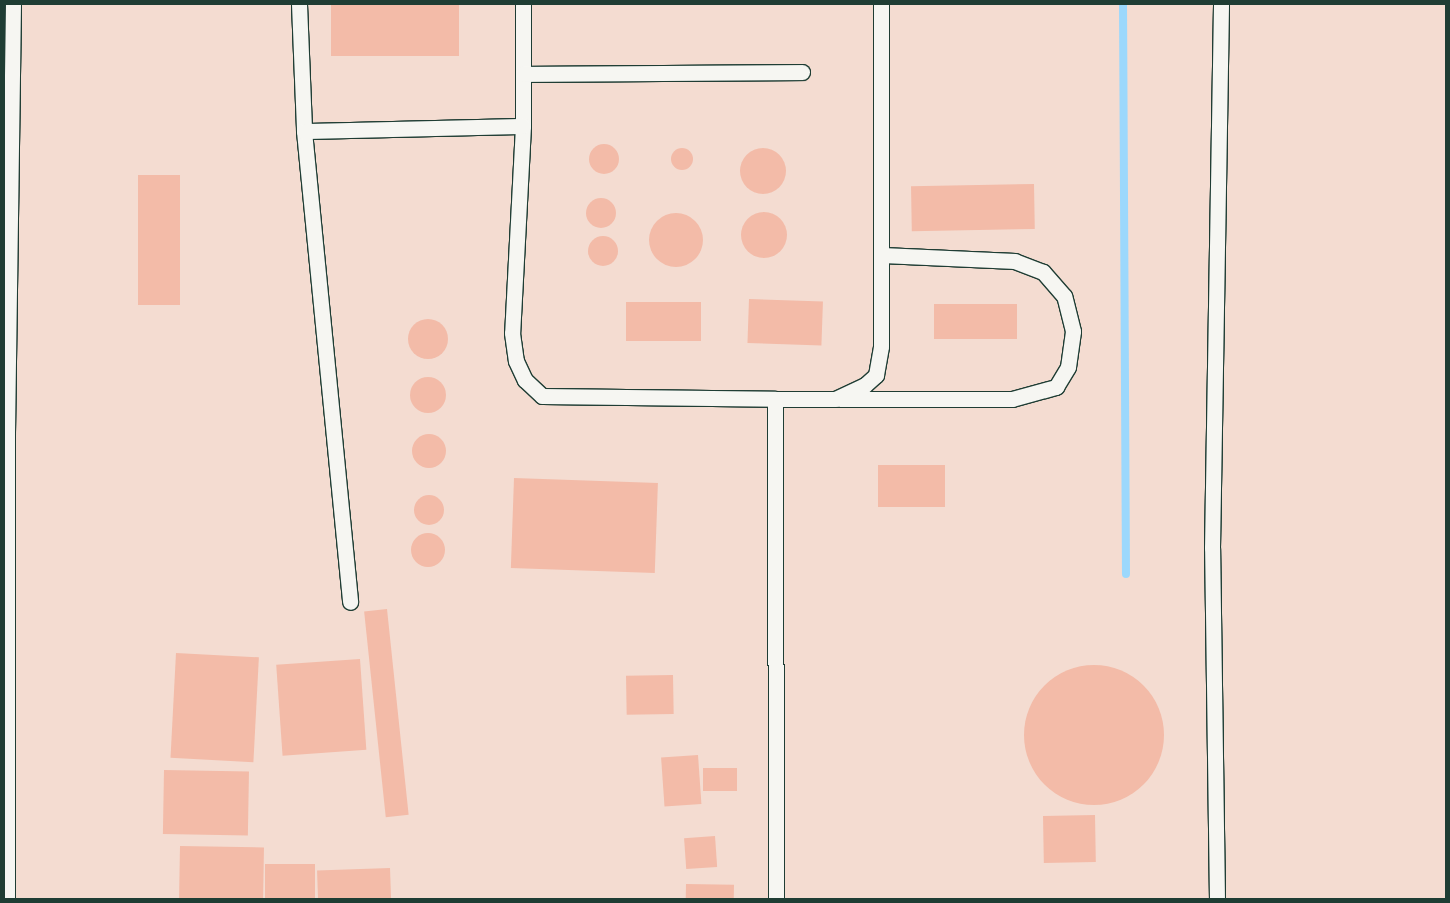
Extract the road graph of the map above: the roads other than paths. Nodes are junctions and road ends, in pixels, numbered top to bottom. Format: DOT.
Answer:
graph roads {
  1 [pos="14,4"];
  2 [pos="299,4"];
  3 [pos="523,4"];
  4 [pos="881,4"];
  5 [pos="1221,4"];
  6 [pos="802,72"];
  7 [pos="523,74"];
  8 [pos="522,126"];
  9 [pos="304,131"];
  10 [pos="882,255"];
  11 [pos="835,399"];
  12 [pos="775,400"];
  13 [pos="350,602"];
  14 [pos="7,899"];
  15 [pos="776,899"];
  16 [pos="1217,899"];
  1 -- 14 [label="lane"];
  2 -- 9 [label="lane"];
  3 -- 7 [label="lane"];
  4 -- 10 [label="lane"];
  5 -- 16 [label="lane"];
  6 -- 7 [label="lane"];
  7 -- 8 [label="lane"];
  8 -- 9 [label="lane"];
  8 -- 12 [label="lane"];
  9 -- 13 [label="lane"];
  10 -- 11 [label="lane"];
  10 -- 11 [label="lane"];
  11 -- 12 [label="lane"];
  12 -- 15 [label="lane"];
}
